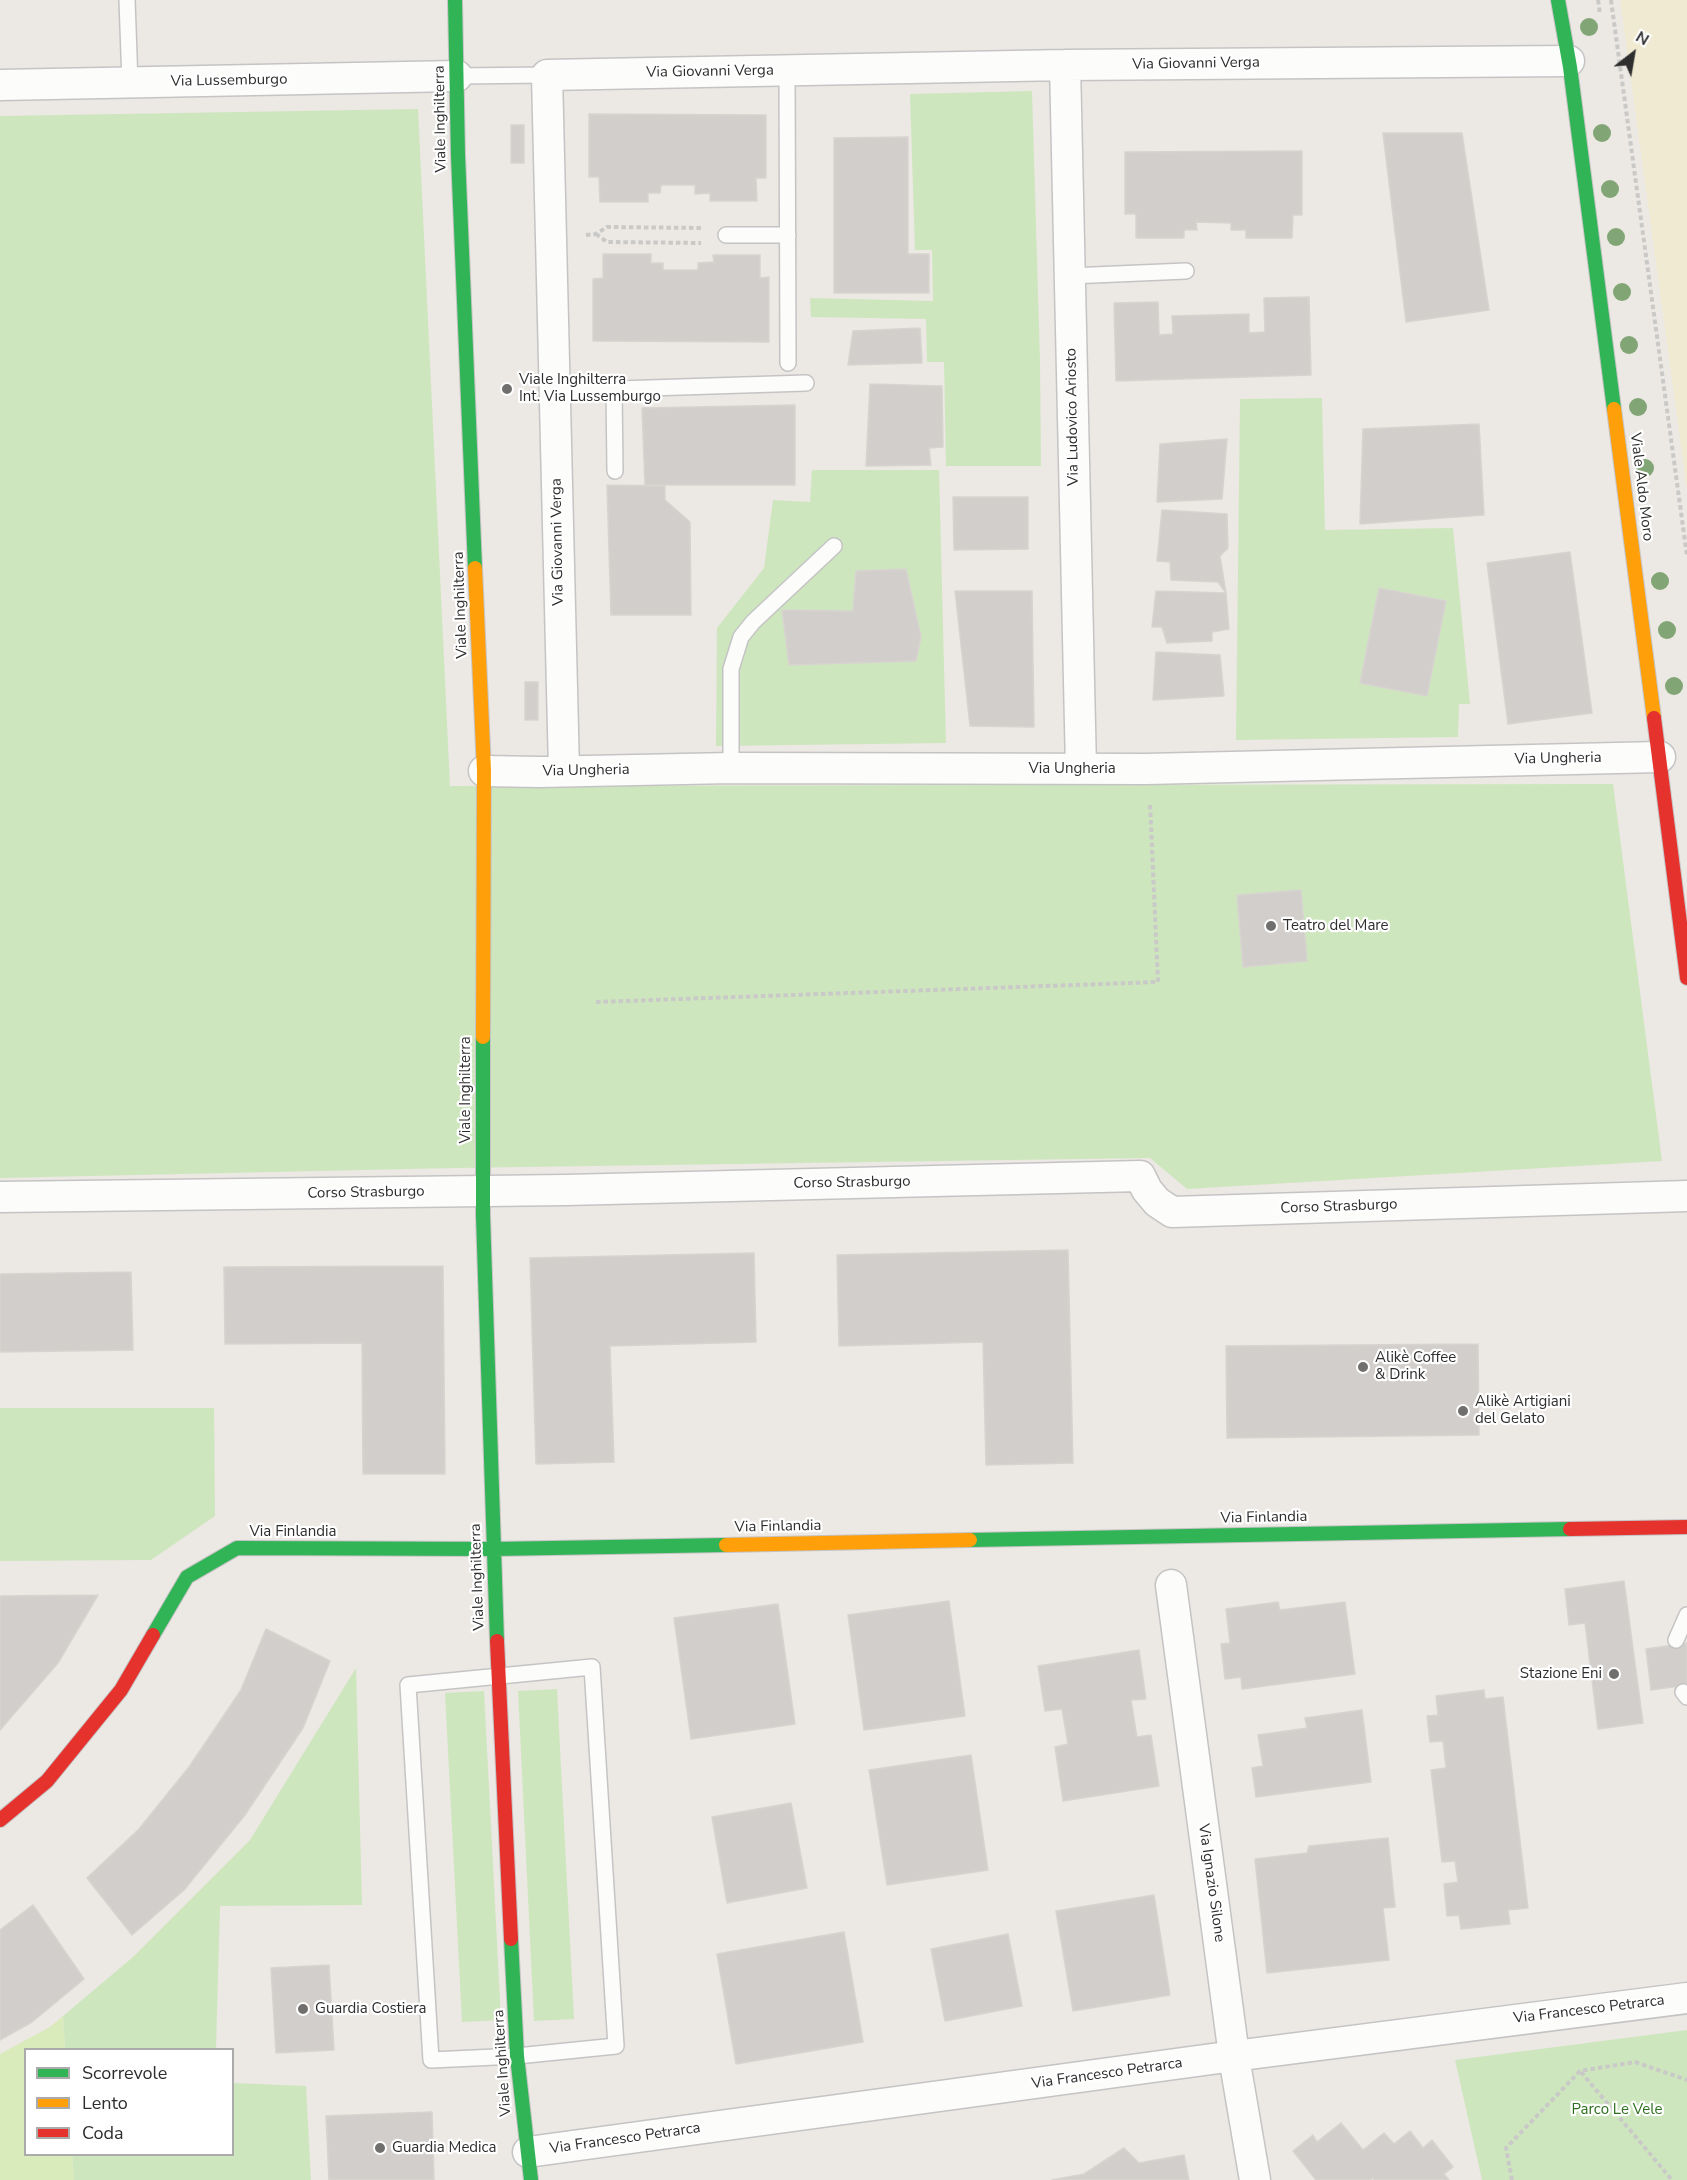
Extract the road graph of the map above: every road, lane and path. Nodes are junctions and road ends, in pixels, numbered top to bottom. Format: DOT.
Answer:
graph roads {
  1 [pos="127,0"];
  2 [pos="455,0"];
  3 [pos="1558,0"];
  4 [pos="1611,0"];
  5 [pos="1569,60"];
  6 [pos="1065,65"];
  7 [pos="787,70"];
  8 [pos="547,75"];
  9 [pos="457,76"];
  10 [pos="130,82"];
  11 [pos="0,85"];
  12 [pos="607,227"];
  13 [pos="596,234"];
  14 [pos="726,235"];
  15 [pos="788,235"];
  16 [pos="1186,271"];
  17 [pos="1070,276"];
  18 [pos="788,363"];
  19 [pos="806,383"];
  20 [pos="614,389"];
  21 [pos="555,391"];
  22 [pos="615,471"];
  23 [pos="834,546"];
  24 [pos="1687,556"];
  25 [pos="1660,757"];
  26 [pos="731,768"];
  27 [pos="1081,769"];
  28 [pos="1146,769"];
  29 [pos="484,771"];
  30 [pos="564,771"];
  31 [pos="1687,978"];
  32 [pos="596,1002"];
  33 [pos="483,1190"];
  34 [pos="1687,1196"];
  35 [pos="0,1197"];
  36 [pos="1687,1527"];
  37 [pos="493,1549"];
  38 [pos="1171,1585"];
  39 [pos="1687,1615"];
  40 [pos="1676,1640"];
  41 [pos="499,1676"];
  42 [pos="0,1820"];
  43 [pos="1687,1998"];
  44 [pos="517,2056"];
  45 [pos="1234,2056"];
  46 [pos="1580,2071"];
  47 [pos="1687,2080"];
  48 [pos="529,2166"];
  49 [pos="1255,2180"];
  50 [pos="1512,2180"];
  51 [pos="1672,2180"];
  1 -- 10 [label="lane"];
  2 -- 9 [label="street, Viale Inghilterra"];
  3 -- 5 [label="street, Viale Aldo Moro"];
  4 -- 24 [label="path"];
  5 -- 6 [label="street, Via Giovanni Verga"];
  5 -- 25 [label="street, Viale Aldo Moro"];
  6 -- 7 [label="street, Via Giovanni Verga"];
  6 -- 17 [label="street, Via Ludovico Ariosto"];
  7 -- 8 [label="street, Via Giovanni Verga"];
  7 -- 15 [label="lane"];
  8 -- 9 [label="lane"];
  8 -- 21 [label="street, Via Giovanni Verga"];
  9 -- 10 [label="street, Via Lussemburgo"];
  9 -- 29 [label="street, Viale Inghilterra"];
  10 -- 11 [label="street, Via Lussemburgo"];
  12 -- 14 [label="path"];
  13 -- 14 [label="path"];
  14 -- 15 [label="lane"];
  15 -- 18 [label="lane"];
  16 -- 17 [label="lane"];
  17 -- 27 [label="street, Via Ludovico Ariosto"];
  19 -- 20 [label="lane"];
  20 -- 21 [label="lane"];
  20 -- 22 [label="lane"];
  21 -- 30 [label="street, Via Giovanni Verga"];
  23 -- 26 [label="lane"];
  25 -- 28 [label="street, Via Ungheria"];
  25 -- 31 [label="street, Viale Aldo Moro"];
  26 -- 27 [label="street, Via Ungheria"];
  26 -- 30 [label="street, Via Ungheria"];
  27 -- 28 [label="street, Via Ungheria"];
  28 -- 32 [label="path"];
  29 -- 30 [label="street, Via Ungheria"];
  29 -- 33 [label="street, Viale Inghilterra"];
  33 -- 34 [label="street, Corso Strasburgo"];
  33 -- 35 [label="street, Corso Strasburgo"];
  33 -- 37 [label="street, Viale Inghilterra"];
  36 -- 37 [label="street, Via Finlandia"];
  37 -- 41 [label="street, Viale Inghilterra"];
  37 -- 42 [label="street, Via Finlandia"];
  38 -- 45 [label="street, Via Ignazio Silone"];
  39 -- 40 [label="lane"];
  41 -- 44 [label="street, Viale Inghilterra"];
  41 -- 44 [label="lane"];
  41 -- 44 [label="lane"];
  43 -- 45 [label="street, Via Francesco Petrarca"];
  44 -- 48 [label="street, Viale Inghilterra"];
  45 -- 48 [label="street, Via Francesco Petrarca"];
  45 -- 49 [label="street, Via Ignazio Silone"];
  46 -- 47 [label="path"];
  46 -- 50 [label="path"];
  46 -- 51 [label="path"];
}
